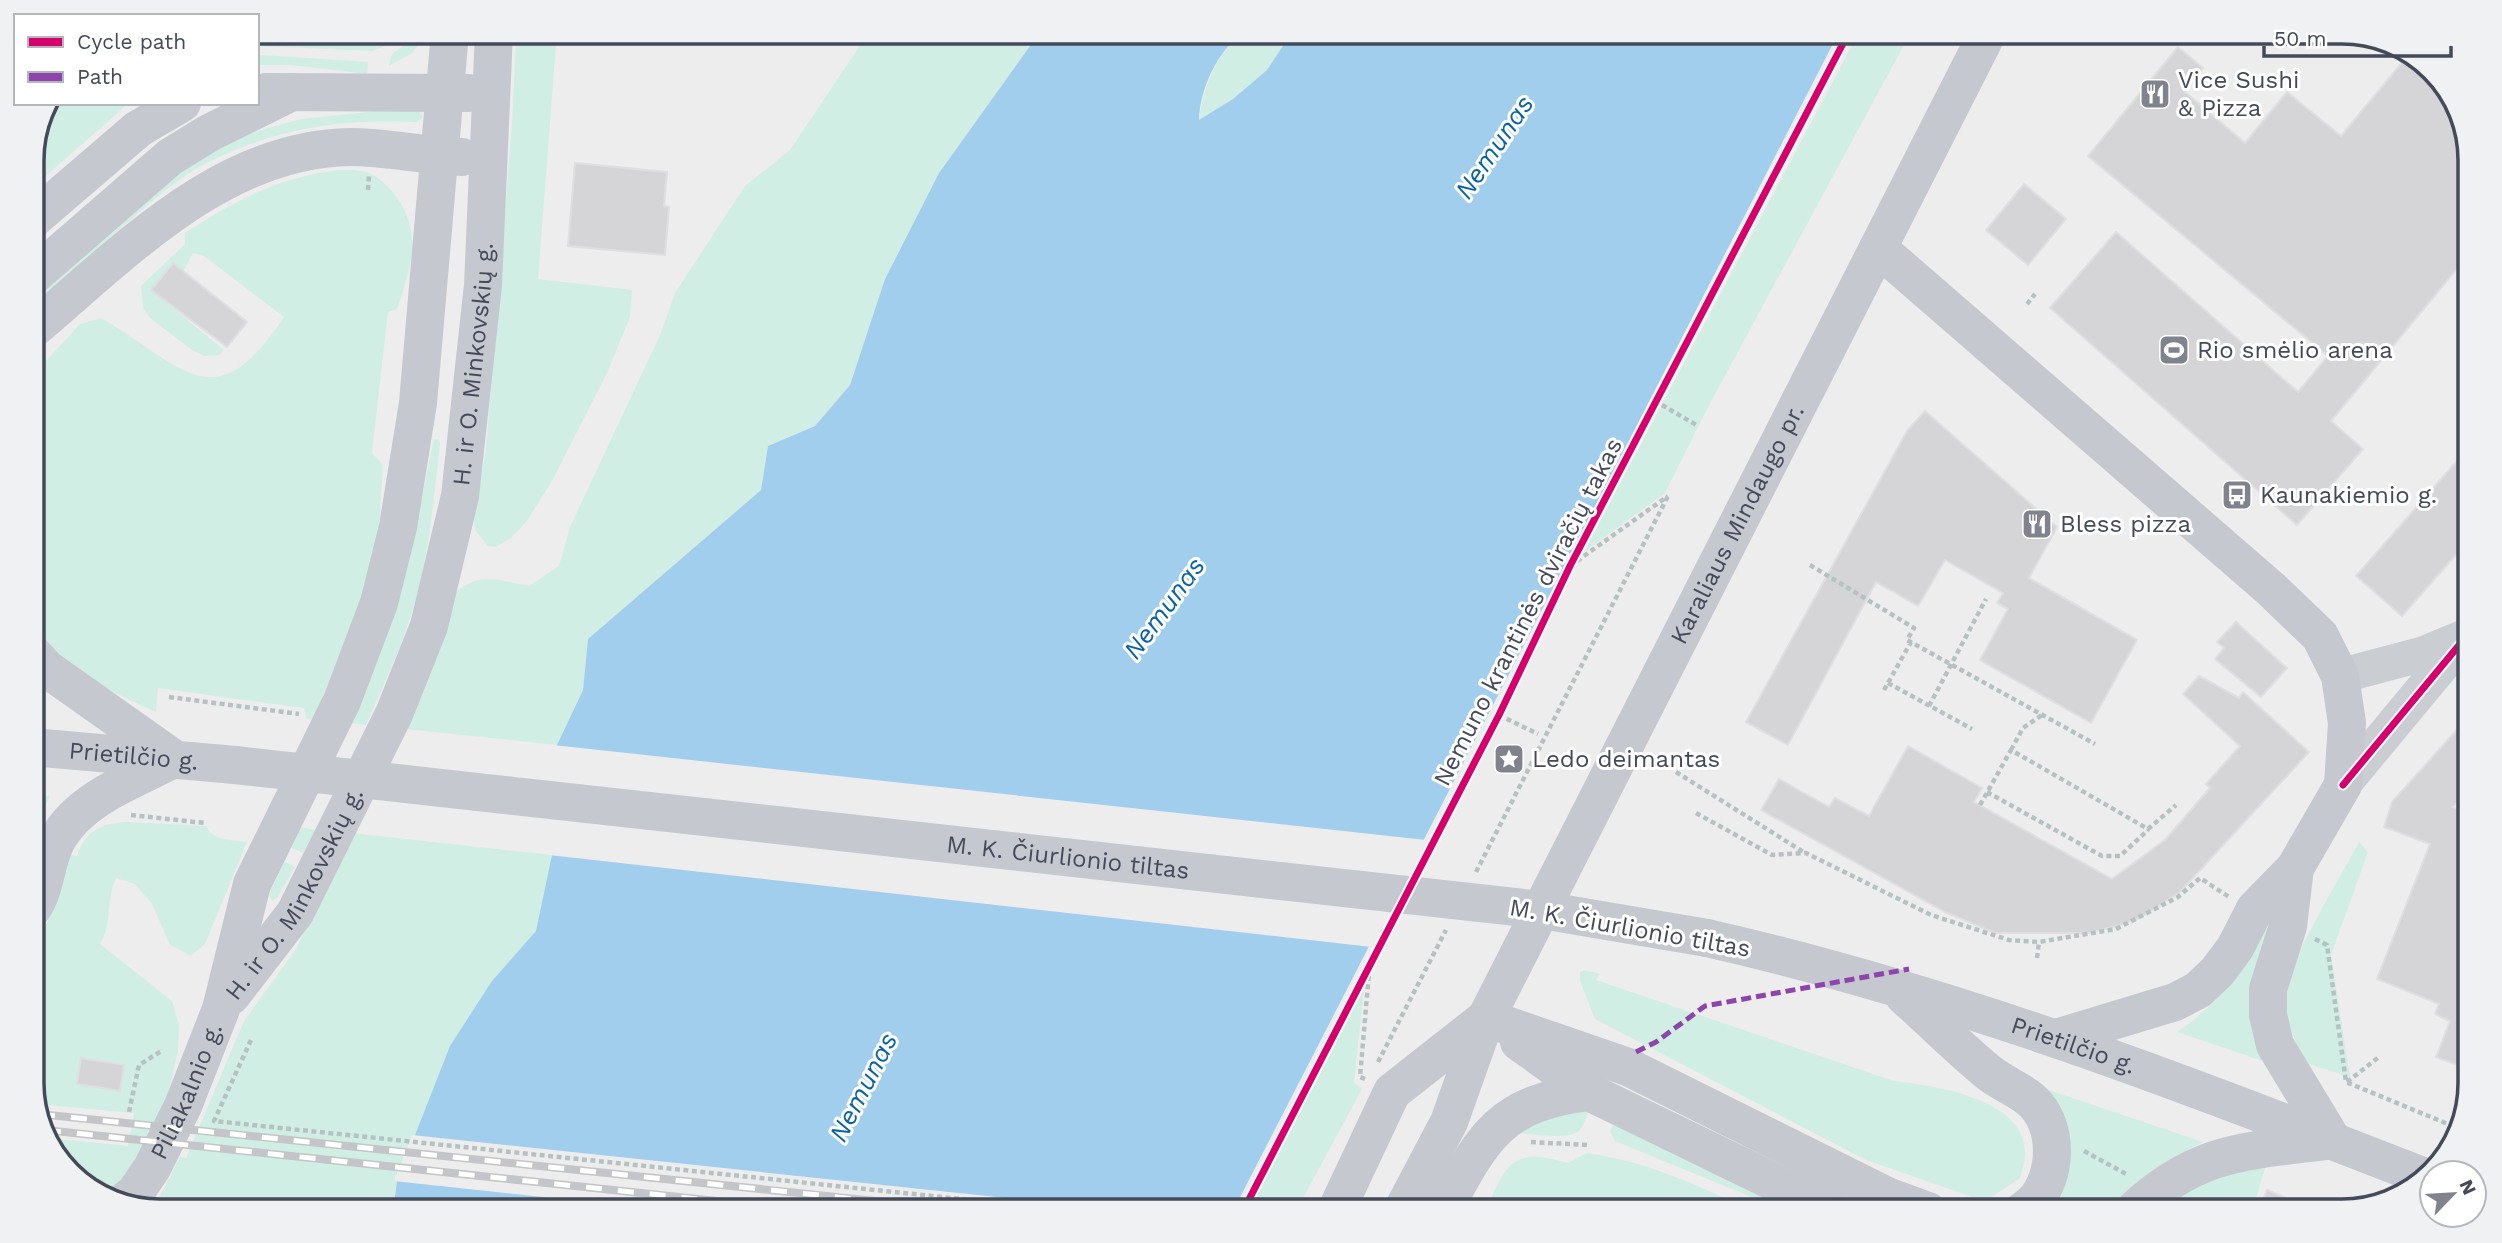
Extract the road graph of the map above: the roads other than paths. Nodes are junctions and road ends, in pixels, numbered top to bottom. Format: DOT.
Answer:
graph roads {
  1 [pos="449,44"];
  2 [pos="494,44"];
  3 [pos="1982,44"];
  4 [pos="444,91"];
  5 [pos="275,92"];
  6 [pos="492,96"];
  7 [pos="259,102"];
  8 [pos="179,105"];
  9 [pos="255,105"];
  10 [pos="438,156"];
  11 [pos="489,159"];
  12 [pos="44,210"];
  13 [pos="1878,248"];
  14 [pos="44,267"];
  15 [pos="44,324"];
  16 [pos="2458,639"];
  17 [pos="2458,647"];
  18 [pos="44,666"];
  19 [pos="2340,676"];
  20 [pos="44,748"];
  21 [pos="174,759"];
  22 [pos="235,765"];
  23 [pos="2343,785"];
  24 [pos="2295,868"];
  25 [pos="44,881"];
  26 [pos="1894,987"];
  27 [pos="221,1009"];
  28 [pos="1486,1018"];
  29 [pos="2056,1038"];
  30 [pos="1589,1092"];
  31 [pos="2333,1141"];
  32 [pos="2416,1173"];
  33 [pos="130,1195"];
  34 [pos="1342,1199"];
  35 [pos="1409,1199"];
  36 [pos="1450,1199"];
  37 [pos="1807,1199"];
  38 [pos="1895,1199"];
  39 [pos="2034,1199"];
  40 [pos="2148,1199"];
  1 -- 4 [label="main road, H. ir O. Minkovskių g."];
  2 -- 6 [label="main road, H. ir O. Minkovskių g."];
  3 -- 13 [label="main road, Karaliaus Mindaugo pr."];
  4 -- 5 [label="main road"];
  4 -- 6 [label="main road"];
  4 -- 10 [label="main road, H. ir O. Minkovskių g."];
  5 -- 7 [label="main road"];
  6 -- 11 [label="main road, H. ir O. Minkovskių g."];
  8 -- 12 [label="main road"];
  9 -- 14 [label="main road"];
  10 -- 11 [label="main road"];
  10 -- 15 [label="main road"];
  10 -- 27 [label="main road, H. ir O. Minkovskių g."];
  11 -- 27 [label="main road, H. ir O. Minkovskių g."];
  13 -- 19 [label="main road"];
  13 -- 28 [label="main road, Karaliaus Mindaugo pr."];
  16 -- 19 [label="street"];
  17 -- 23 [label="street"];
  18 -- 21 [label="main road"];
  19 -- 23 [label="main road"];
  20 -- 21 [label="main road, Prietilčio g."];
  21 -- 22 [label="main road, Prietilčio g."];
  21 -- 25 [label="main road"];
  22 -- 26 [label="main road, M. K. Čiurlionio tiltas, bridge"];
  23 -- 24 [label="main road"];
  24 -- 29 [label="main road"];
  24 -- 31 [label="main road"];
  26 -- 29 [label="main road, Prietilčio g."];
  26 -- 39 [label="main road"];
  27 -- 33 [label="main road, Piliakalnio g."];
  28 -- 30 [label="main road"];
  28 -- 34 [label="main road"];
  28 -- 35 [label="main road, Karaliaus Mindaugo pr."];
  28 -- 38 [label="main road"];
  29 -- 31 [label="main road, Prietilčio g."];
  30 -- 36 [label="main road"];
  30 -- 37 [label="main road"];
  31 -- 32 [label="main road, Prietilčio g."];
  31 -- 40 [label="main road"];
}
